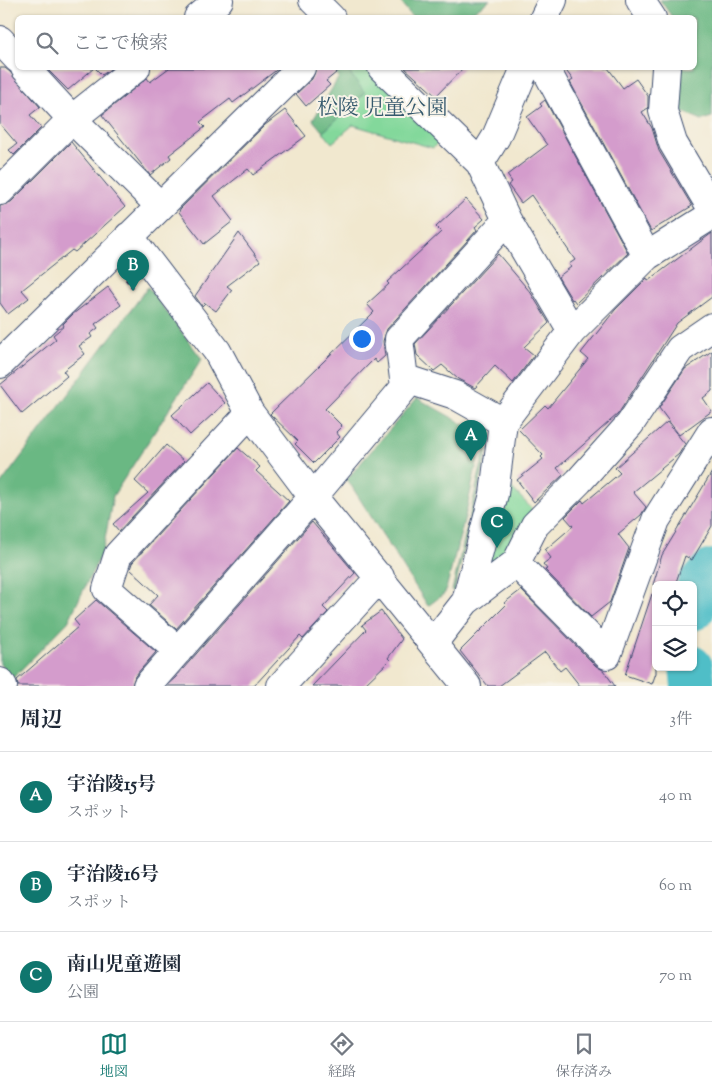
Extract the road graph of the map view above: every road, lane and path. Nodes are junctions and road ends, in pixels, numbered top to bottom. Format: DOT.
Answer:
graph roads {
  1 [pos="219,0"];
  2 [pos="313,0"];
  3 [pos="553,0"];
  4 [pos="640,0"];
  5 [pos="202,15"];
  6 [pos="328,15"];
  7 [pos="546,15"];
  8 [pos="650,15"];
  9 [pos="0,40"];
  10 [pos="15,56"];
  11 [pos="28,70"];
  12 [pos="133,70"];
  13 [pos="299,70"];
  14 [pos="384,70"];
  15 [pos="523,70"];
  16 [pos="546,70"];
  17 [pos="666,70"];
  18 [pos="72,119"];
  19 [pos="480,163"];
  20 [pos="0,191"];
  21 [pos="160,206"];
  22 [pos="712,209"];
  23 [pos="712,215"];
  24 [pos="507,220"];
  25 [pos="129,236"];
  26 [pos="647,256"];
  27 [pos="712,327"];
  28 [pos="572,331"];
  29 [pos="0,364"];
  30 [pos="406,379"];
  31 [pos="250,413"];
  32 [pos="503,422"];
  33 [pos="712,431"];
  34 [pos="314,497"];
  35 [pos="516,563"];
  36 [pos="380,577"];
  37 [pos="466,601"];
  38 [pos="434,642"];
  39 [pos="178,651"];
  40 [pos="0,682"];
  41 [pos="3,686"];
  42 [pos="147,686"];
  43 [pos="281,686"];
  44 [pos="467,686"];
  1 -- 5 [label="street"];
  2 -- 6 [label="street"];
  3 -- 7 [label="street"];
  4 -- 8 [label="street"];
  9 -- 10 [label="street"];
  11 -- 18 [label="street"];
  12 -- 18 [label="street"];
  13 -- 21 [label="street"];
  14 -- 19 [label="street"];
  15 -- 19 [label="street"];
  16 -- 26 [label="street"];
  17 -- 22 [label="street"];
  18 -- 20 [label="street"];
  18 -- 21 [label="street"];
  19 -- 24 [label="street"];
  21 -- 25 [label="street"];
  23 -- 26 [label="street"];
  24 -- 28 [label="street"];
  24 -- 30 [label="street"];
  25 -- 29 [label="street"];
  25 -- 31 [label="street"];
  26 -- 28 [label="street"];
  27 -- 35 [label="street"];
  28 -- 32 [label="street"];
  30 -- 32 [label="street"];
  30 -- 34 [label="street"];
  31 -- 34 [label="street"];
  31 -- 39 [label="street"];
  32 -- 37 [label="street"];
  33 -- 35 [label="street"];
  34 -- 36 [label="street"];
  34 -- 39 [label="street"];
  35 -- 37 [label="street"];
  36 -- 38 [label="street"];
  36 -- 43 [label="street"];
  37 -- 38 [label="street"];
  38 -- 44 [label="street"];
  39 -- 42 [label="street"];
  40 -- 41 [label="street"];
}
